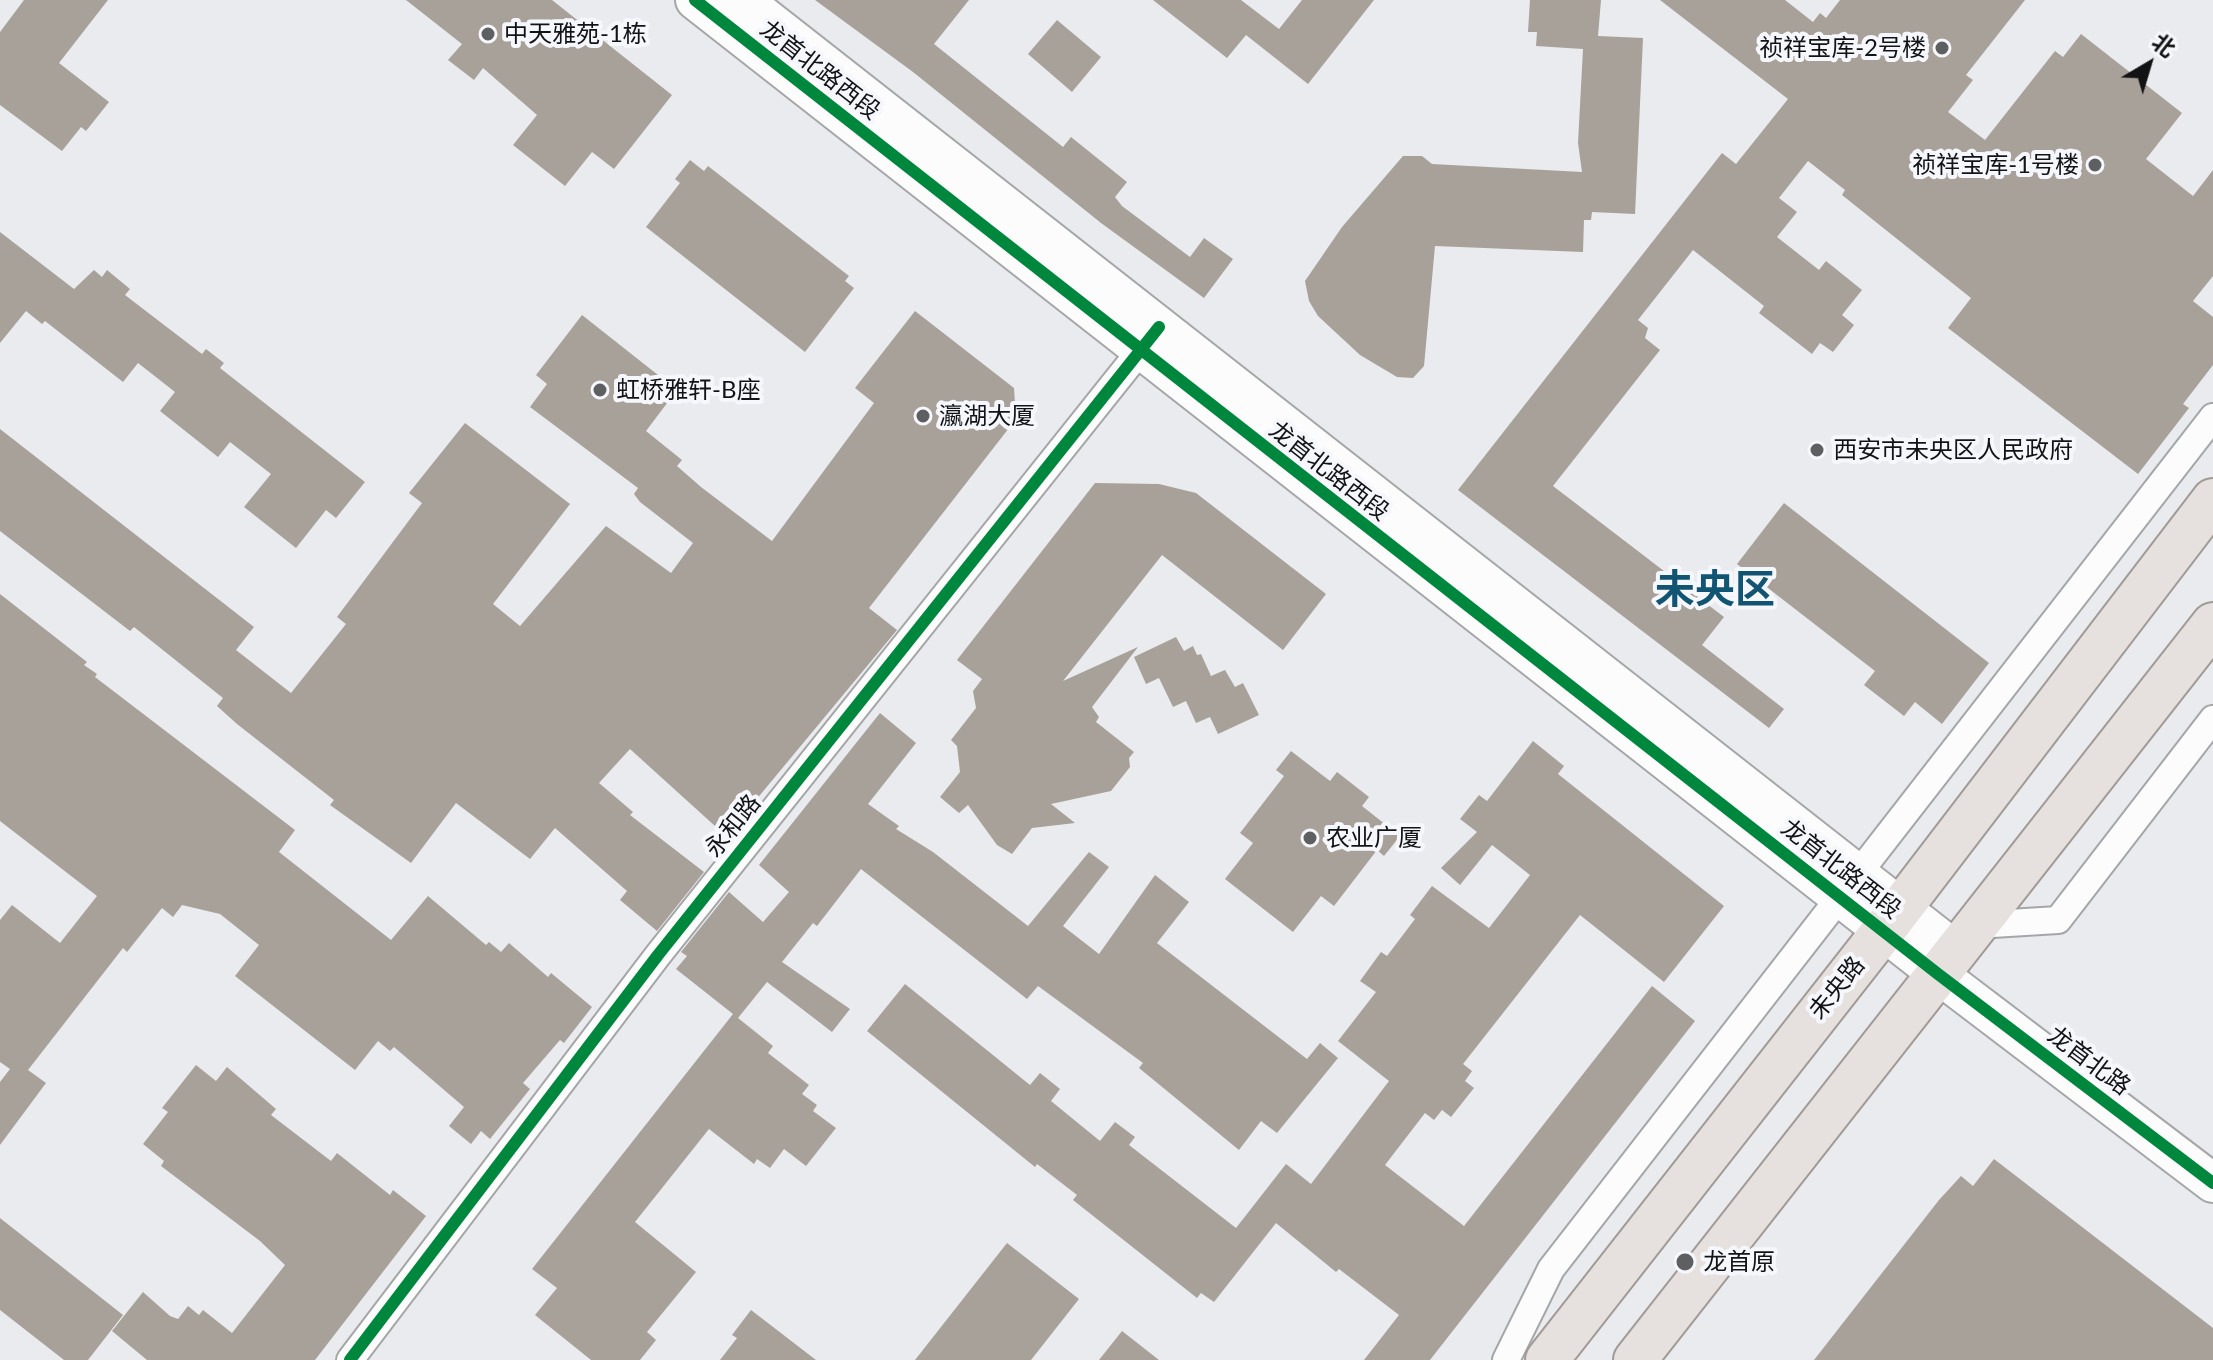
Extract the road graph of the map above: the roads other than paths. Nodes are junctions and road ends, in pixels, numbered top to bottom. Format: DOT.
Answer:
graph roads {
  1 [pos="695,0"];
  2 [pos="743,0"];
  3 [pos="1150,339"];
  4 [pos="2213,417"];
  5 [pos="2213,500"];
  6 [pos="2213,624"];
  7 [pos="2213,719"];
  8 [pos="1850,886"];
  9 [pos="1892,918"];
  10 [pos="1957,950"];
  11 [pos="2213,1183"];
  12 [pos="350,1360"];
  13 [pos="1506,1360"];
  14 [pos="1547,1360"];
  15 [pos="1635,1360"];
  1 -- 3 [label="street, 龙首北路西段"];
  2 -- 3 [label="street, 龙首北路西段"];
  3 -- 8 [label="street, 龙首北路西段"];
  3 -- 12 [label="street, 永和路"];
  4 -- 8 [label="street"];
  5 -- 9 [label="main road, 未央路"];
  6 -- 10 [label="main road"];
  7 -- 10 [label="street"];
  8 -- 9 [label="street, 龙首北路西段"];
  8 -- 13 [label="street"];
  9 -- 10 [label="street, 龙首北路西段"];
  9 -- 14 [label="main road, 未央路"];
  10 -- 11 [label="street, 龙首北路"];
  10 -- 15 [label="main road"];
}
